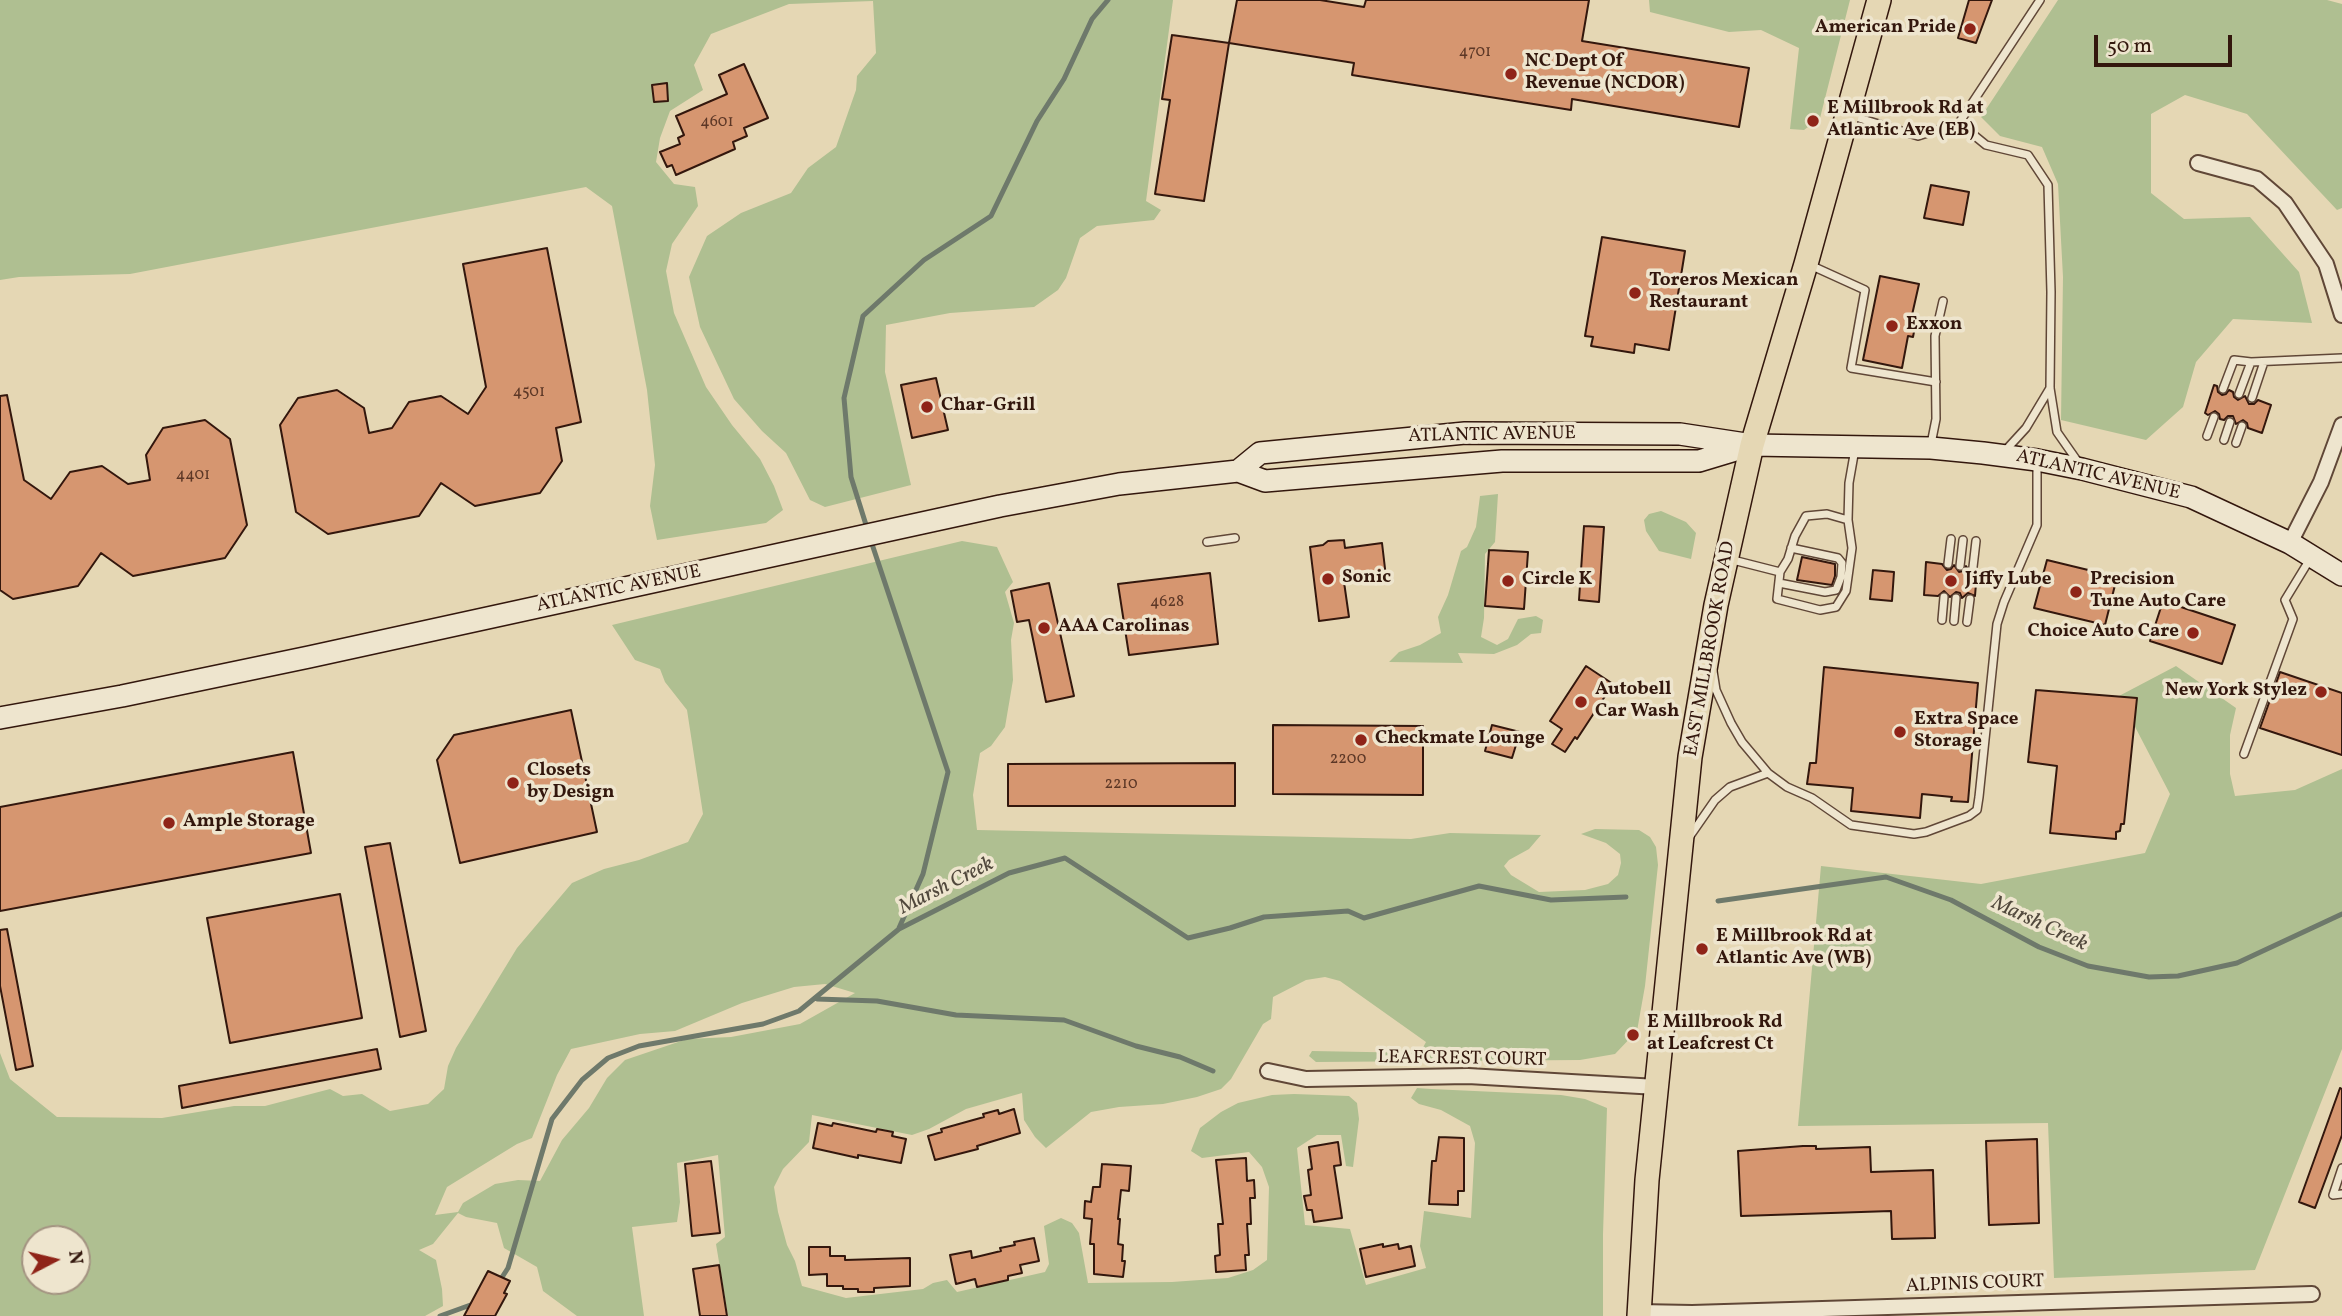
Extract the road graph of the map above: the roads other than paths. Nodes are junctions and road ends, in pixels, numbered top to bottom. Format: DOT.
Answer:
graph roads {
  1 [pos="1880,0"];
  2 [pos="2040,0"];
  3 [pos="1848,115"];
  4 [pos="1959,123"];
  5 [pos="2198,163"];
  6 [pos="1806,264"];
  7 [pos="2339,294"];
  8 [pos="1943,302"];
  9 [pos="2342,315"];
  10 [pos="2342,358"];
  11 [pos="2251,362"];
  12 [pos="2264,362"];
  13 [pos="1936,382"];
  14 [pos="2050,388"];
  15 [pos="2223,388"];
  16 [pos="2239,394"];
  17 [pos="2252,398"];
  18 [pos="2214,417"];
  19 [pos="2230,422"];
  20 [pos="2342,425"];
  21 [pos="2242,426"];
  22 [pos="2207,436"];
  23 [pos="2224,440"];
  24 [pos="2236,443"];
  25 [pos="1752,446"];
  26 [pos="1855,448"];
  27 [pos="1931,448"];
  28 [pos="2000,455"];
  29 [pos="2037,460"];
  30 [pos="2082,469"];
  31 [pos="1238,471"];
  32 [pos="1848,520"];
  33 [pos="1235,538"];
  34 [pos="1951,540"];
  35 [pos="1963,540"];
  36 [pos="1976,541"];
  37 [pos="1207,542"];
  38 [pos="2290,543"];
  39 [pos="1791,548"];
  40 [pos="2312,556"];
  41 [pos="1726,558"];
  42 [pos="1948,565"];
  43 [pos="1960,566"];
  44 [pos="1973,567"];
  45 [pos="1780,572"];
  46 [pos="2342,575"];
  47 [pos="1779,583"];
  48 [pos="1944,597"];
  49 [pos="1956,598"];
  50 [pos="1970,599"];
  51 [pos="1941,620"];
  52 [pos="1954,621"];
  53 [pos="1967,622"];
  54 [pos="1708,653"];
  55 [pos="0,718"];
  56 [pos="2244,754"];
  57 [pos="1768,773"];
  58 [pos="1681,849"];
  59 [pos="1268,1071"];
  60 [pos="1657,1087"];
  61 [pos="2342,1168"];
  62 [pos="2342,1194"];
  63 [pos="2312,1294"];
  64 [pos="1892,1311"];
  65 [pos="1803,1313"];
  66 [pos="1639,1314"];
  1 -- 3 [label="main road, EAST MILLBROOK ROAD"];
  2 -- 4 [label="lane"];
  3 -- 4 [label="lane"];
  3 -- 6 [label="main road, EAST MILLBROOK ROAD"];
  4 -- 14 [label="lane"];
  5 -- 7 [label="street"];
  6 -- 13 [label="lane"];
  6 -- 25 [label="main road, EAST MILLBROOK ROAD"];
  7 -- 9 [label="street"];
  8 -- 13 [label="lane"];
  10 -- 12 [label="lane"];
  11 -- 12 [label="lane"];
  11 -- 15 [label="lane"];
  11 -- 16 [label="lane"];
  12 -- 17 [label="lane"];
  13 -- 27 [label="lane"];
  14 -- 28 [label="lane"];
  14 -- 30 [label="lane"];
  18 -- 22 [label="lane"];
  19 -- 23 [label="lane"];
  20 -- 38 [label="street"];
  21 -- 24 [label="lane"];
  25 -- 26 [label="main road, ATLANTIC AVENUE"];
  25 -- 31 [label="main road, ATLANTIC AVENUE"];
  25 -- 31 [label="main road, ATLANTIC AVENUE"];
  25 -- 41 [label="main road, EAST MILLBROOK ROAD"];
  26 -- 27 [label="main road, ATLANTIC AVENUE"];
  26 -- 32 [label="lane"];
  27 -- 28 [label="main road, ATLANTIC AVENUE"];
  28 -- 29 [label="main road, ATLANTIC AVENUE"];
  29 -- 30 [label="main road, ATLANTIC AVENUE"];
  29 -- 57 [label="lane"];
  30 -- 38 [label="main road, ATLANTIC AVENUE"];
  31 -- 55 [label="main road, ATLANTIC AVENUE"];
  32 -- 39 [label="lane"];
  32 -- 47 [label="lane"];
  33 -- 37 [label="lane"];
  34 -- 42 [label="lane"];
  35 -- 43 [label="lane"];
  36 -- 44 [label="lane"];
  38 -- 40 [label="main road, ATLANTIC AVENUE"];
  39 -- 45 [label="lane"];
  39 -- 47 [label="lane"];
  40 -- 46 [label="main road, ATLANTIC AVENUE"];
  40 -- 56 [label="lane"];
  41 -- 45 [label="lane"];
  41 -- 54 [label="main road, EAST MILLBROOK ROAD"];
  45 -- 47 [label="lane"];
  48 -- 51 [label="lane"];
  49 -- 52 [label="lane"];
  50 -- 53 [label="lane"];
  54 -- 57 [label="lane"];
  54 -- 58 [label="main road, EAST MILLBROOK ROAD"];
  57 -- 58 [label="lane"];
  58 -- 60 [label="main road, EAST MILLBROOK ROAD"];
  59 -- 60 [label="street, LEAFCREST COURT"];
  60 -- 66 [label="main road, EAST MILLBROOK ROAD"];
  61 -- 62 [label="lane"];
  63 -- 64 [label="street, ALPINIS COURT"];
  64 -- 65 [label="street, ALPINIS COURT"];
  65 -- 66 [label="street, ALPINIS COURT"];
}
